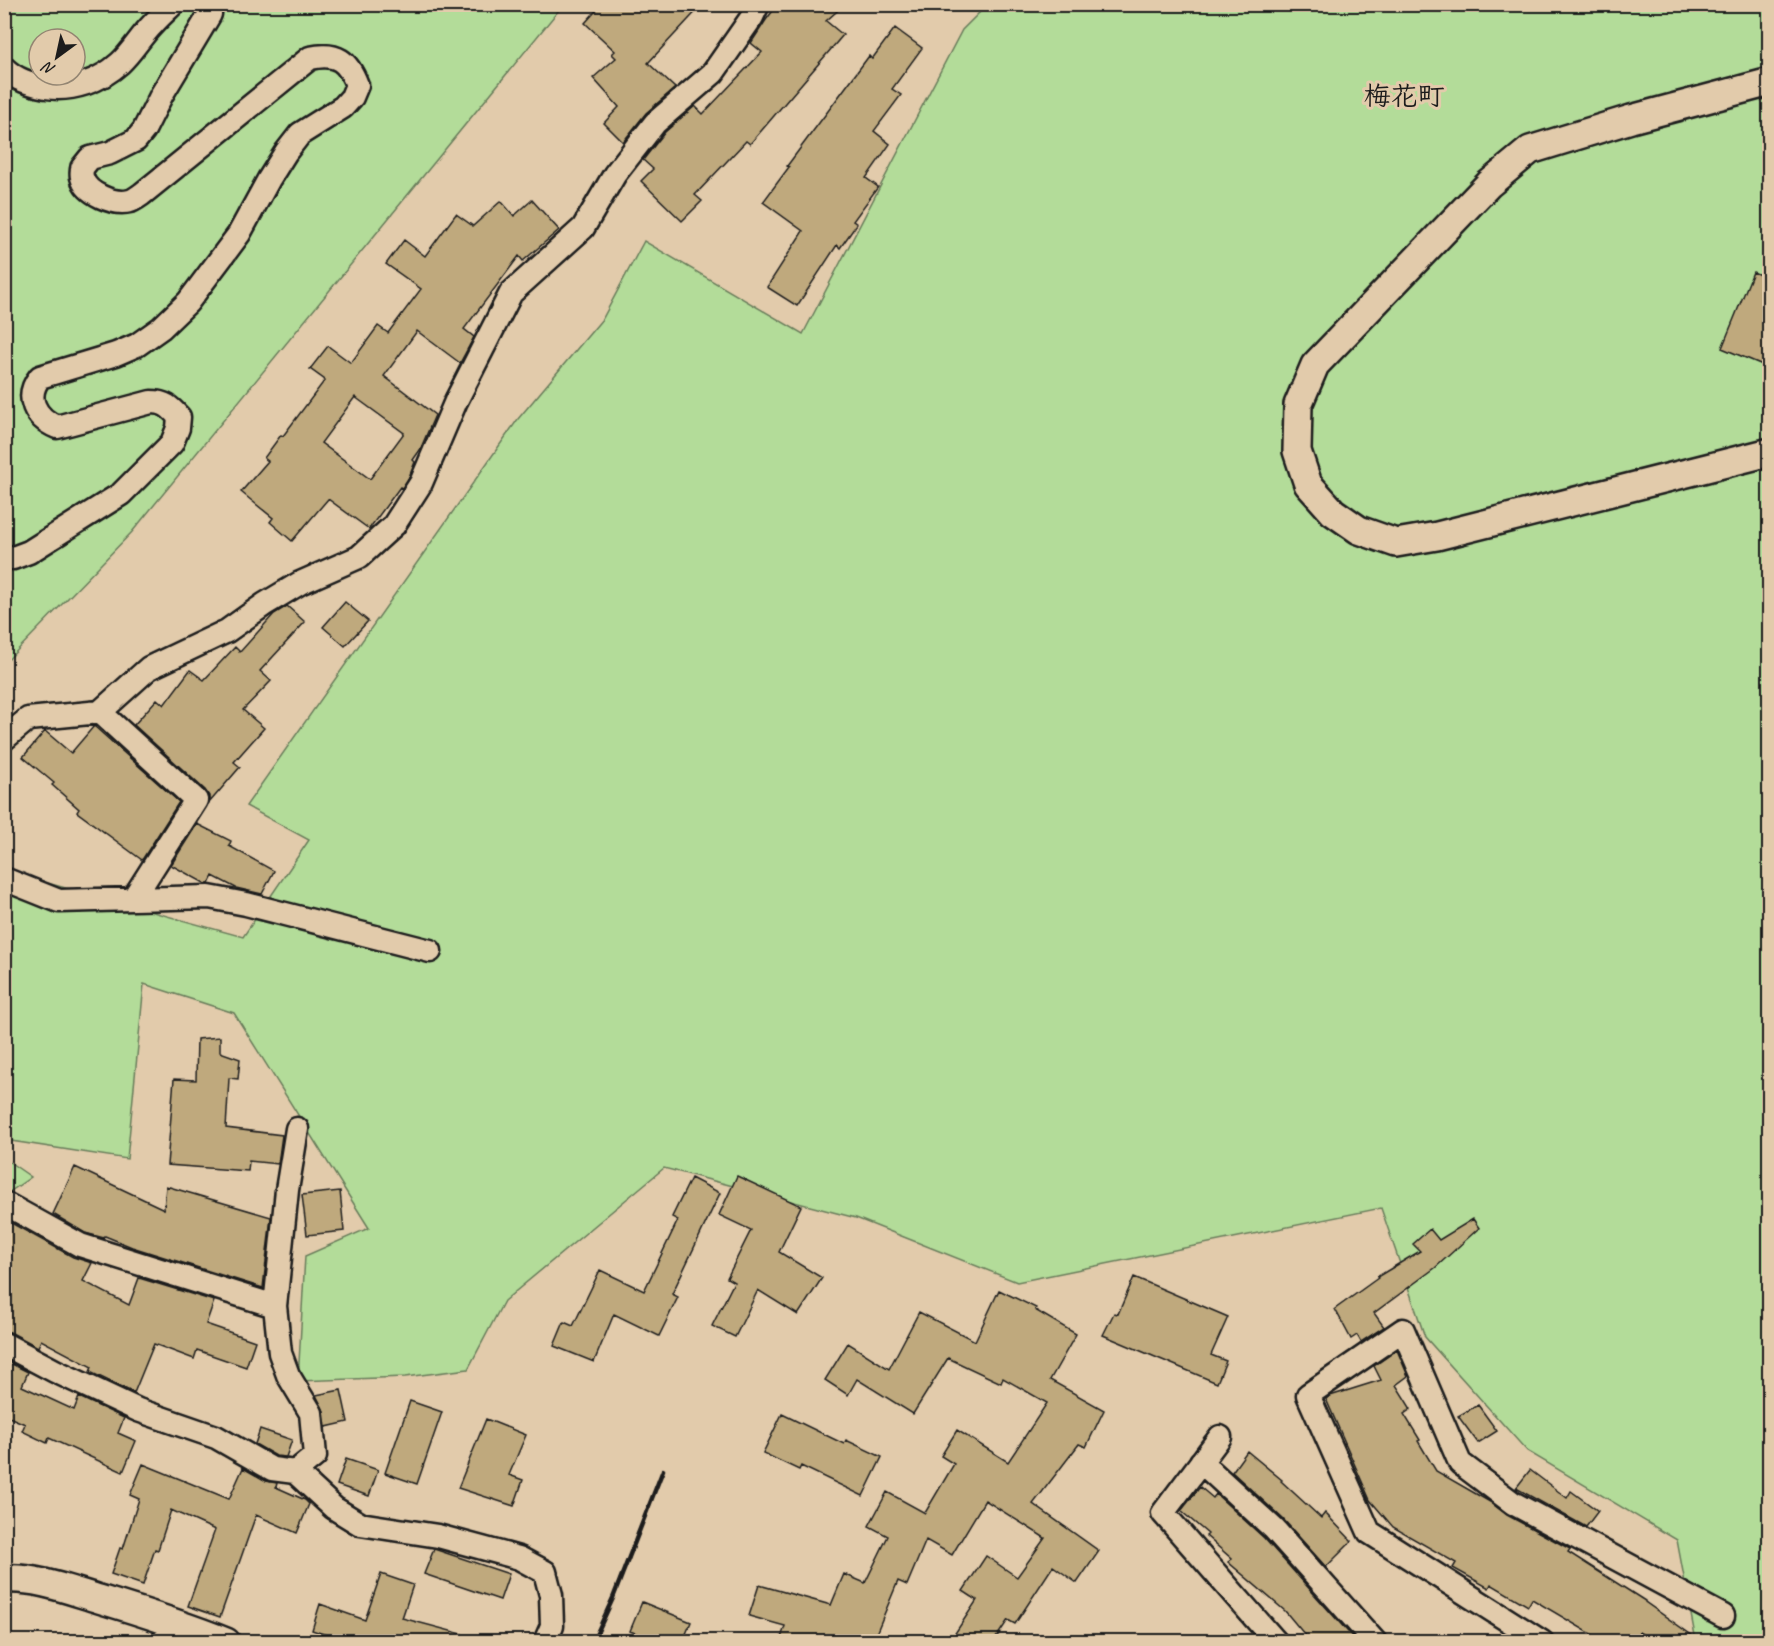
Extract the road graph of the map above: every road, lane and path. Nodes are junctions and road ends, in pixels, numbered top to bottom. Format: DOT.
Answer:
graph roads {
  1 [pos="173,4"];
  2 [pos="211,4"];
  3 [pos="758,4"];
  4 [pos="4,68"];
  5 [pos="1770,82"];
  6 [pos="1770,452"];
  7 [pos="4,558"];
  8 [pos="100,712"];
  9 [pos="4,739"];
  10 [pos="4,879"];
  11 [pos="133,899"];
  12 [pos="430,951"];
  13 [pos="297,1129"];
  14 [pos="4,1203"];
  15 [pos="275,1306"];
  16 [pos="4,1344"];
  17 [pos="1220,1437"];
  18 [pos="1201,1462"];
  19 [pos="295,1472"];
  20 [pos="4,1579"];
  21 [pos="1723,1616"];
  22 [pos="186,1626"];
  23 [pos="162,1641"];
  24 [pos="226,1641"];
  25 [pos="546,1641"];
  26 [pos="1276,1641"];
  27 [pos="1374,1641"];
  28 [pos="1542,1641"];
  1 -- 4 [label="street"];
  2 -- 7 [label="street"];
  3 -- 8 [label="street"];
  5 -- 6 [label="street"];
  8 -- 9 [label="street"];
  8 -- 11 [label="street"];
  10 -- 11 [label="street"];
  11 -- 12 [label="street"];
  13 -- 15 [label="street"];
  14 -- 15 [label="street"];
  15 -- 19 [label="street"];
  16 -- 19 [label="street"];
  17 -- 18 [label="street"];
  18 -- 26 [label="street"];
  18 -- 27 [label="street"];
  19 -- 25 [label="street"];
  20 -- 22 [label="street"];
  21 -- 28 [label="street"];
  22 -- 23 [label="street"];
  22 -- 24 [label="street"];
}
